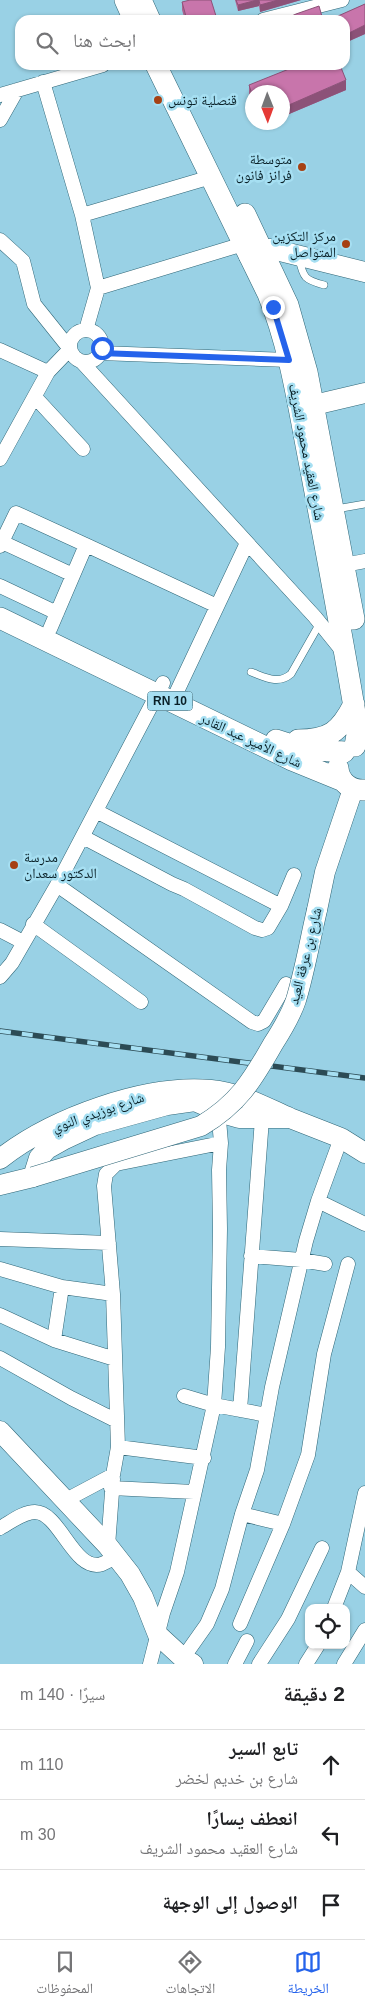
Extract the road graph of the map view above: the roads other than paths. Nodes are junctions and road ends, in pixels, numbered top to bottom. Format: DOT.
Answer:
graph roads {
  1 [pos="125,0"];
  2 [pos="142,0"];
  3 [pos="342,0"];
  4 [pos="132,15"];
  5 [pos="148,15"];
  6 [pos="283,15"];
  7 [pos="85,70"];
  8 [pos="158,70"];
  9 [pos="175,70"];
  10 [pos="43,82"];
  11 [pos="17,90"];
  12 [pos="0,95"];
  13 [pos="0,120"];
  14 [pos="211,177"];
  15 [pos="82,215"];
  16 [pos="0,240"];
  17 [pos="254,247"];
  18 [pos="298,255"];
  19 [pos="365,272"];
  20 [pos="324,285"];
  21 [pos="98,288"];
  22 [pos="86,330"];
  23 [pos="70,349"];
  24 [pos="0,350"];
  25 [pos="100,353"];
  26 [pos="289,360"];
  27 [pos="81,361"];
  28 [pos="48,372"];
  29 [pos="365,393"];
  30 [pos="35,398"];
  31 [pos="314,405"];
  32 [pos="5,436"];
  33 [pos="84,449"];
  34 [pos="0,459"];
  35 [pos="365,504"];
  36 [pos="333,510"];
  37 [pos="247,543"];
  38 [pos="1,544"];
  39 [pos="86,545"];
  40 [pos="365,562"];
  41 [pos="344,565"];
  42 [pos="73,575"];
  43 [pos="0,586"];
  44 [pos="0,604"];
  45 [pos="217,606"];
  46 [pos="0,618"];
  47 [pos="54,621"];
  48 [pos="320,623"];
  49 [pos="345,655"];
  50 [pos="251,672"];
  51 [pos="365,683"];
  52 [pos="167,693"];
  53 [pos="354,704"];
  54 [pos="275,739"];
  55 [pos="355,748"];
  56 [pos="357,788"];
  57 [pos="96,811"];
  58 [pos="83,837"];
  59 [pos="294,875"];
  60 [pos="57,885"];
  61 [pos="281,906"];
  62 [pos="34,924"];
  63 [pos="0,930"];
  64 [pos="23,942"];
  65 [pos="0,977"];
  66 [pos="286,984"];
  67 [pos="141,1002"];
  68 [pos="212,1090"];
  69 [pos="219,1111"];
  70 [pos="290,1118"];
  71 [pos="262,1119"];
  72 [pos="341,1138"];
  73 [pos="18,1144"];
  74 [pos="221,1144"];
  75 [pos="365,1153"];
  76 [pos="0,1159"];
  77 [pos="28,1178"];
  78 [pos="0,1185"];
  79 [pos="318,1201"];
  80 [pos="365,1224"];
  81 [pos="0,1239"];
  82 [pos="109,1243"];
  83 [pos="251,1256"];
  84 [pos="302,1260"];
  85 [pos="325,1264"];
  86 [pos="348,1264"];
  87 [pos="0,1269"];
  88 [pos="62,1287"];
  89 [pos="113,1294"];
  90 [pos="0,1315"];
  91 [pos="54,1340"];
  92 [pos="0,1358"];
  93 [pos="115,1359"];
  94 [pos="184,1396"];
  95 [pos="214,1405"];
  96 [pos="240,1410"];
  97 [pos="267,1415"];
  98 [pos="117,1420"];
  99 [pos="0,1431"];
  100 [pos="118,1447"];
  101 [pos="204,1458"];
  102 [pos="112,1482"];
  103 [pos="194,1492"];
  104 [pos="365,1493"];
  105 [pos="66,1500"];
  106 [pos="242,1514"];
  107 [pos="283,1524"];
  108 [pos="0,1528"];
  109 [pos="322,1548"];
  110 [pos="112,1551"];
  111 [pos="348,1572"];
  112 [pos="365,1588"];
  113 [pos="336,1604"];
  114 [pos="240,1624"];
  115 [pos="365,1630"];
  116 [pos="158,1635"];
  117 [pos="247,1641"];
  118 [pos="315,1649"];
  119 [pos="188,1661"];
  120 [pos="150,1664"];
  121 [pos="235,1664"];
  122 [pos="259,1664"];
  123 [pos="306,1664"];
  124 [pos="344,1664"];
  1 -- 4 [label="main road"];
  2 -- 5 [label="main road"];
  3 -- 6 [label="street"];
  7 -- 10 [label="street"];
  8 -- 14 [label="main road, شارع العقيد محمود الشريف"];
  9 -- 17 [label="main road, شارع العقيد محمود الشريف"];
  10 -- 11 [label="street"];
  10 -- 15 [label="street"];
  11 -- 12 [label="street"];
  11 -- 13 [label="street"];
  14 -- 15 [label="street"];
  14 -- 17 [label="main road, شارع العقيد محمود الشريف"];
  15 -- 21 [label="street"];
  16 -- 23 [label="street"];
  17 -- 18 [label="street"];
  17 -- 21 [label="street"];
  17 -- 26 [label="main road, شارع العقيد محمود الشريف"];
  17 -- 31 [label="main road, شارع العقيد محمود الشريف"];
  18 -- 19 [label="street"];
  18 -- 20 [label="lane"];
  21 -- 22 [label="street"];
  22 -- 23 [label="street"];
  22 -- 25 [label="street"];
  23 -- 27 [label="street"];
  23 -- 28 [label="street"];
  24 -- 28 [label="street"];
  25 -- 26 [label="street"];
  25 -- 27 [label="street"];
  26 -- 49 [label="main road, شارع العقيد محمود الشريف"];
  27 -- 37 [label="street"];
  28 -- 30 [label="street"];
  29 -- 31 [label="street"];
  30 -- 32 [label="street"];
  30 -- 33 [label="street"];
  31 -- 36 [label="main road, شارع العقيد محمود الشريف"];
  32 -- 34 [label="street"];
  35 -- 36 [label="lane"];
  36 -- 41 [label="main road, شارع العقيد محمود الشريف"];
  37 -- 45 [label="street"];
  37 -- 48 [label="street"];
  38 -- 39 [label="street"];
  38 -- 42 [label="street"];
  39 -- 42 [label="street"];
  39 -- 45 [label="street"];
  40 -- 41 [label="street"];
  41 -- 51 [label="main road, شارع العقيد محمود الشريف"];
  42 -- 47 [label="street"];
  43 -- 47 [label="street"];
  44 -- 47 [label="main road, شارع الأمير عبد القادر / RN 10"];
  45 -- 52 [label="street"];
  46 -- 52 [label="main road, شارع الأمير عبد القادر / RN 10"];
  47 -- 52 [label="main road, شارع الأمير عبد القادر / RN 10"];
  48 -- 49 [label="street"];
  48 -- 50 [label="lane"];
  49 -- 53 [label="main road, شارع العقيد محمود الشريف"];
  52 -- 54 [label="main road, شارع الأمير عبد القادر / RN 10"];
  52 -- 56 [label="main road, شارع الأمير عبد القادر / RN 10"];
  52 -- 57 [label="street"];
  53 -- 54 [label="main road"];
  53 -- 55 [label="main road, شارع العقيد محمود الشريف"];
  54 -- 55 [label="main road, شارع الأمير عبد القادر / RN 10"];
  55 -- 56 [label="main road, شارع العقيد محمود الشريف"];
  56 -- 77 [label="street, شارع بن عرفة العيد, bridge"];
  57 -- 58 [label="street"];
  57 -- 61 [label="street"];
  58 -- 60 [label="street"];
  58 -- 61 [label="street"];
  59 -- 61 [label="street"];
  60 -- 62 [label="street"];
  60 -- 66 [label="street"];
  62 -- 64 [label="street"];
  62 -- 67 [label="street"];
  63 -- 64 [label="street"];
  64 -- 65 [label="street"];
  68 -- 69 [label="street"];
  68 -- 70 [label="street, شارع بوزيدي النوي"];
  68 -- 73 [label="street, شارع بوزيدي النوي"];
  69 -- 71 [label="street, شارع بوزيدي النوي"];
  69 -- 74 [label="street"];
  69 -- 77 [label="street, شارع بوزيدي النوي"];
  70 -- 71 [label="street, شارع بوزيدي النوي"];
  70 -- 72 [label="street, شارع بوزيدي النوي"];
  71 -- 83 [label="street"];
  72 -- 75 [label="street, شارع بوزيدي النوي"];
  72 -- 79 [label="street"];
  73 -- 76 [label="street, شارع بوزيدي النوي"];
  73 -- 77 [label="street"];
  74 -- 82 [label="street"];
  74 -- 95 [label="street"];
  77 -- 78 [label="street, شارع بن عرفة العيد"];
  79 -- 80 [label="street"];
  79 -- 84 [label="street"];
  81 -- 82 [label="street"];
  82 -- 89 [label="street"];
  83 -- 84 [label="street"];
  83 -- 96 [label="street"];
  84 -- 85 [label="street"];
  84 -- 97 [label="street"];
  86 -- 107 [label="street"];
  87 -- 88 [label="street"];
  88 -- 89 [label="street"];
  88 -- 91 [label="street"];
  89 -- 93 [label="street"];
  90 -- 91 [label="street"];
  91 -- 93 [label="street"];
  92 -- 98 [label="street"];
  93 -- 98 [label="street"];
  94 -- 95 [label="street"];
  95 -- 96 [label="street"];
  95 -- 101 [label="street"];
  96 -- 97 [label="street"];
  97 -- 106 [label="street"];
  98 -- 100 [label="street"];
  99 -- 105 [label="street"];
  100 -- 101 [label="street"];
  100 -- 102 [label="street"];
  101 -- 103 [label="street"];
  102 -- 103 [label="street"];
  102 -- 105 [label="street"];
  102 -- 110 [label="street"];
  103 -- 116 [label="street"];
  104 -- 111 [label="street"];
  105 -- 110 [label="street"];
  106 -- 107 [label="street"];
  106 -- 119 [label="street"];
  107 -- 114 [label="street"];
  108 -- 110 [label="street"];
  109 -- 122 [label="street"];
  110 -- 116 [label="street"];
  111 -- 112 [label="street"];
  111 -- 113 [label="street"];
  115 -- 124 [label="street"];
  116 -- 119 [label="street"];
  116 -- 120 [label="street"];
  117 -- 121 [label="street"];
  118 -- 123 [label="street"];
}
